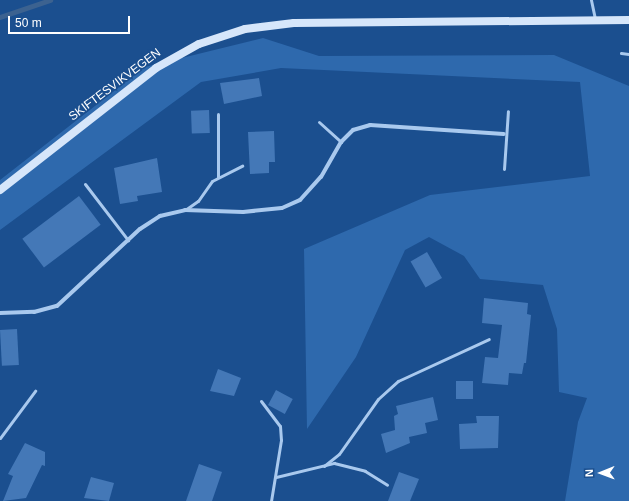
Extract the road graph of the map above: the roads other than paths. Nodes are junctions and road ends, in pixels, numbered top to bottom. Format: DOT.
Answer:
graph roads {
  1 [pos="592,0"];
  2 [pos="595,20"];
  3 [pos="629,20"];
  4 [pos="621,53"];
  5 [pos="629,54"];
  6 [pos="508,111"];
  7 [pos="218,114"];
  8 [pos="319,122"];
  9 [pos="504,134"];
  10 [pos="341,142"];
  11 [pos="242,166"];
  12 [pos="504,169"];
  13 [pos="218,177"];
  14 [pos="85,184"];
  15 [pos="0,190"];
  16 [pos="185,210"];
  17 [pos="128,240"];
  18 [pos="0,313"];
  19 [pos="489,339"];
  20 [pos="35,391"];
  21 [pos="261,401"];
  22 [pos="0,438"];
  23 [pos="324,466"];
  24 [pos="276,477"];
  25 [pos="387,485"];
  26 [pos="271,501"];
  1 -- 2 [label="lane"];
  2 -- 3 [label="main road, SKIFTESVIKVEGEN"];
  2 -- 15 [label="main road, SKIFTESVIKVEGEN"];
  4 -- 5 [label="lane"];
  6 -- 9 [label="lane"];
  7 -- 13 [label="lane"];
  8 -- 10 [label="lane"];
  9 -- 10 [label="street"];
  9 -- 12 [label="lane"];
  10 -- 16 [label="street"];
  11 -- 13 [label="lane"];
  13 -- 16 [label="lane"];
  14 -- 17 [label="lane"];
  16 -- 17 [label="street"];
  17 -- 18 [label="street"];
  19 -- 23 [label="lane"];
  20 -- 22 [label="lane"];
  21 -- 24 [label="lane"];
  23 -- 24 [label="lane"];
  23 -- 25 [label="lane"];
  24 -- 26 [label="lane"];
}
